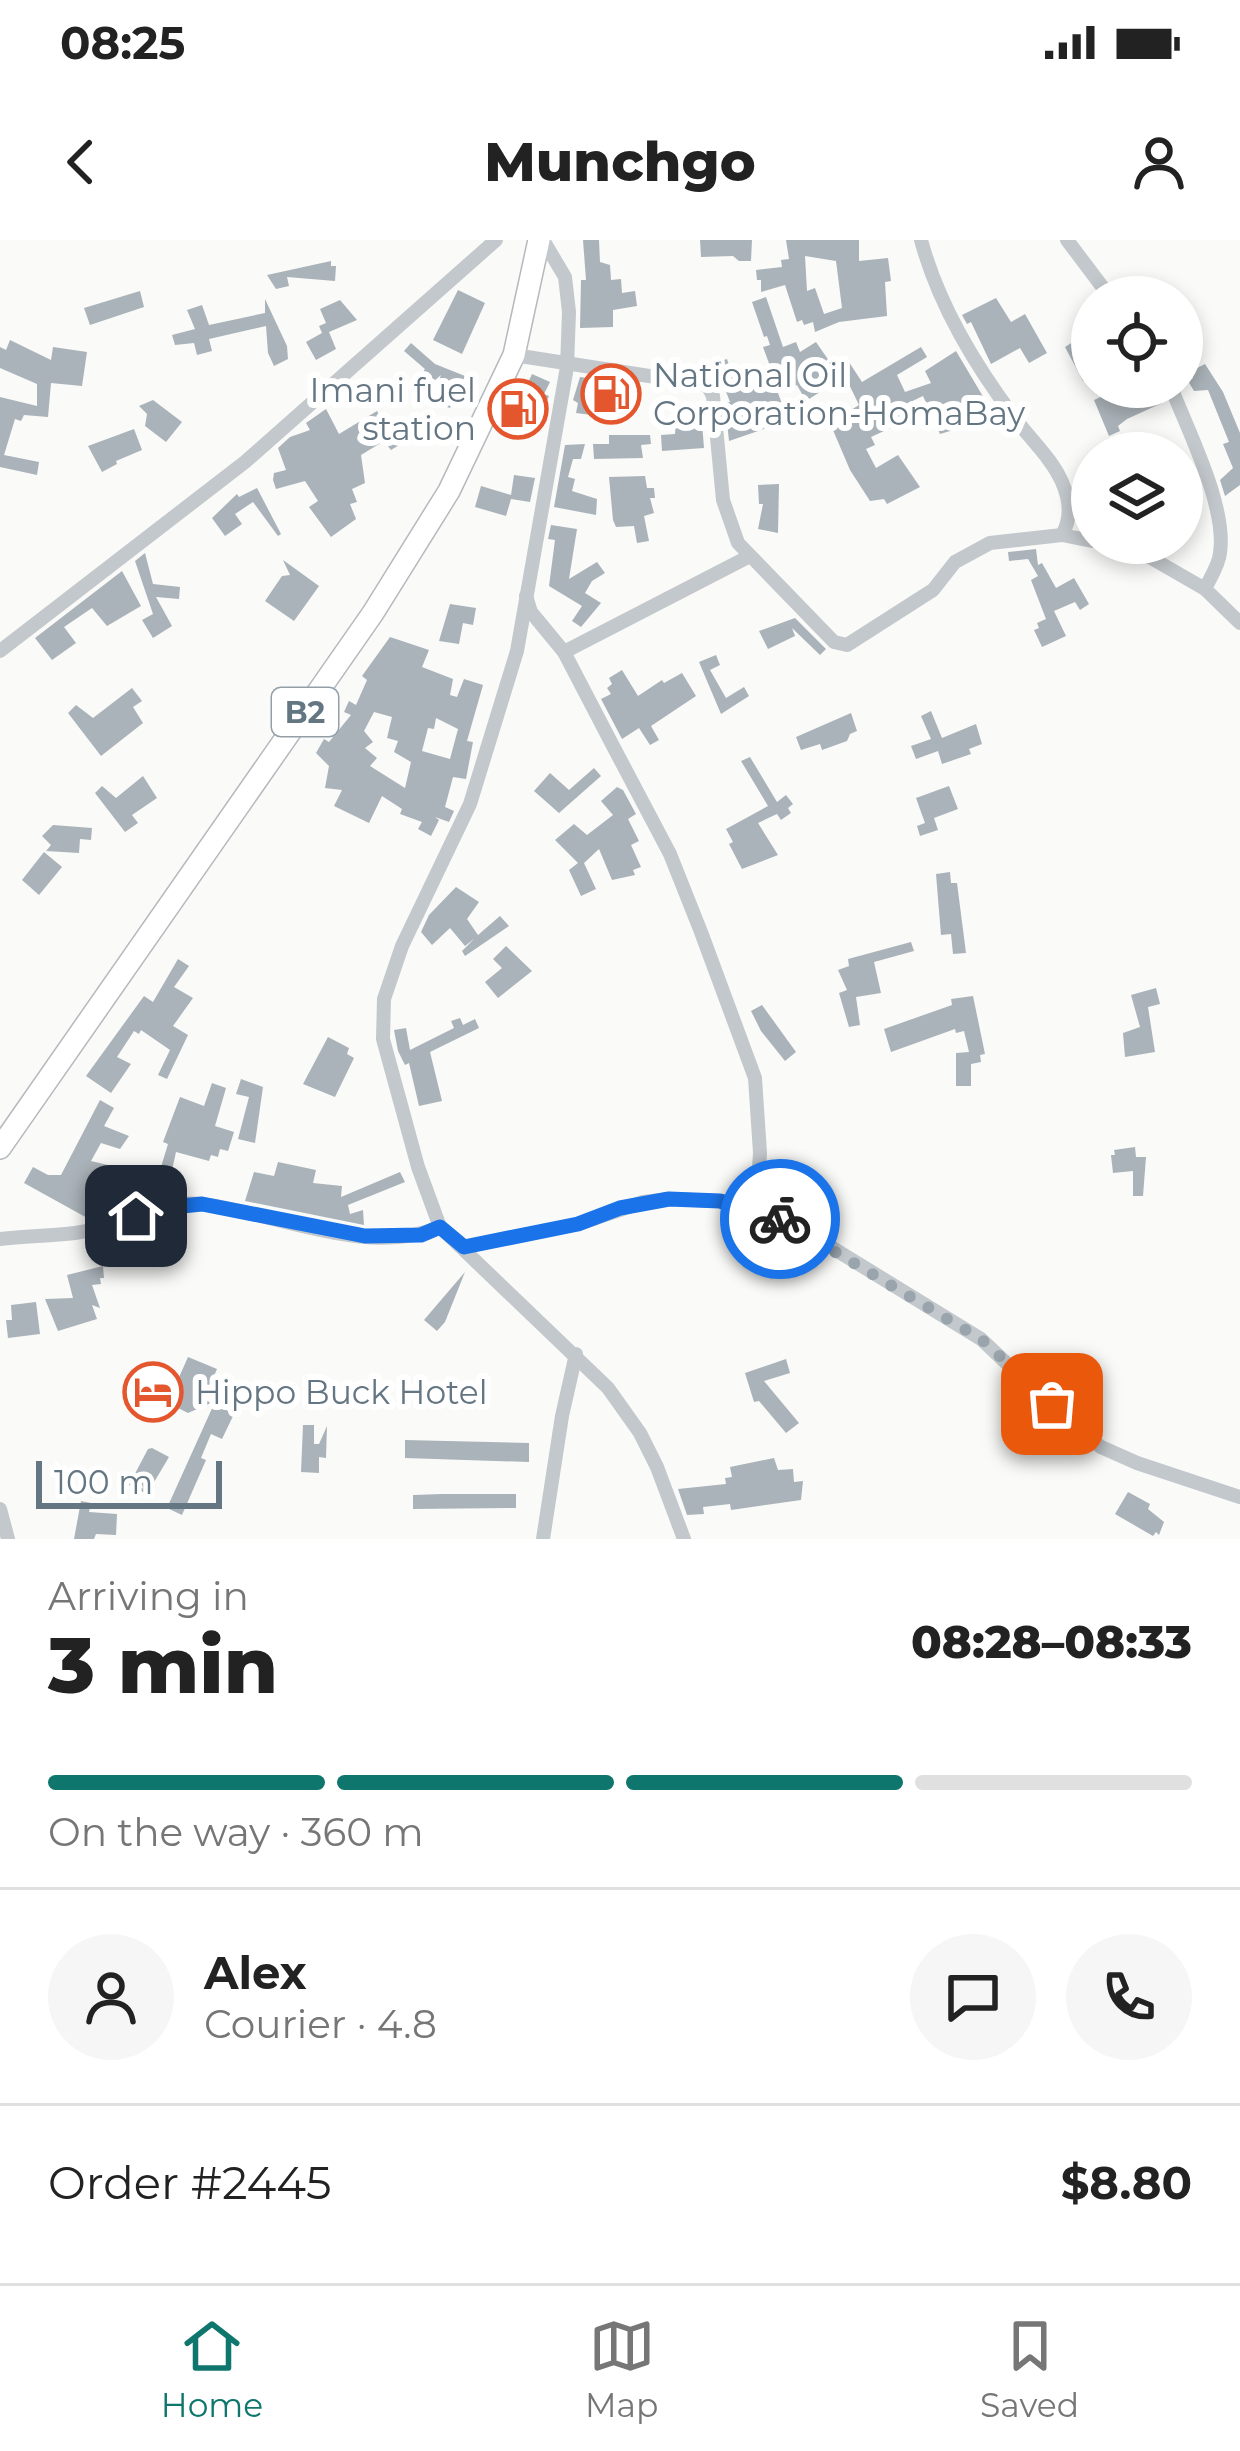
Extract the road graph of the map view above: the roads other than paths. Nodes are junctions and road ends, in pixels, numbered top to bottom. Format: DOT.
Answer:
graph roads {
  1 [pos="541,240"];
  2 [pos="921,240"];
  3 [pos="1067,240"];
  4 [pos="489,241"];
  5 [pos="1094,276"];
  6 [pos="514,355"];
  7 [pos="567,367"];
  8 [pos="1179,408"];
  9 [pos="1062,535"];
  10 [pos="1071,537"];
  11 [pos="748,557"];
  12 [pos="1161,564"];
  13 [pos="1205,589"];
  14 [pos="525,592"];
  15 [pos="1240,623"];
  16 [pos="0,651"];
  17 [pos="564,652"];
  18 [pos="0,1148"];
  19 [pos="756,1214"];
  20 [pos="440,1227"];
  21 [pos="0,1239"];
  22 [pos="464,1247"];
  23 [pos="576,1354"];
  24 [pos="1240,1497"];
  25 [pos="0,1509"];
  26 [pos="8,1539"];
  27 [pos="543,1539"];
  28 [pos="684,1539"];
  1 -- 6 [label="highway, B2"];
  1 -- 7 [label="street"];
  2 -- 9 [label="street"];
  3 -- 5 [label="street"];
  4 -- 16 [label="street"];
  6 -- 7 [label="street"];
  6 -- 18 [label="highway, B2"];
  7 -- 11 [label="street"];
  7 -- 14 [label="street"];
  8 -- 13 [label="street"];
  9 -- 10 [label="street"];
  9 -- 11 [label="street"];
  11 -- 17 [label="street"];
  12 -- 13 [label="street"];
  13 -- 15 [label="street"];
  14 -- 17 [label="street"];
  14 -- 20 [label="street"];
  17 -- 19 [label="street"];
  19 -- 22 [label="street"];
  19 -- 24 [label="street"];
  20 -- 21 [label="street"];
  20 -- 22 [label="street"];
  22 -- 23 [label="street"];
  23 -- 27 [label="street"];
  23 -- 28 [label="street"];
  25 -- 26 [label="street"];
}
